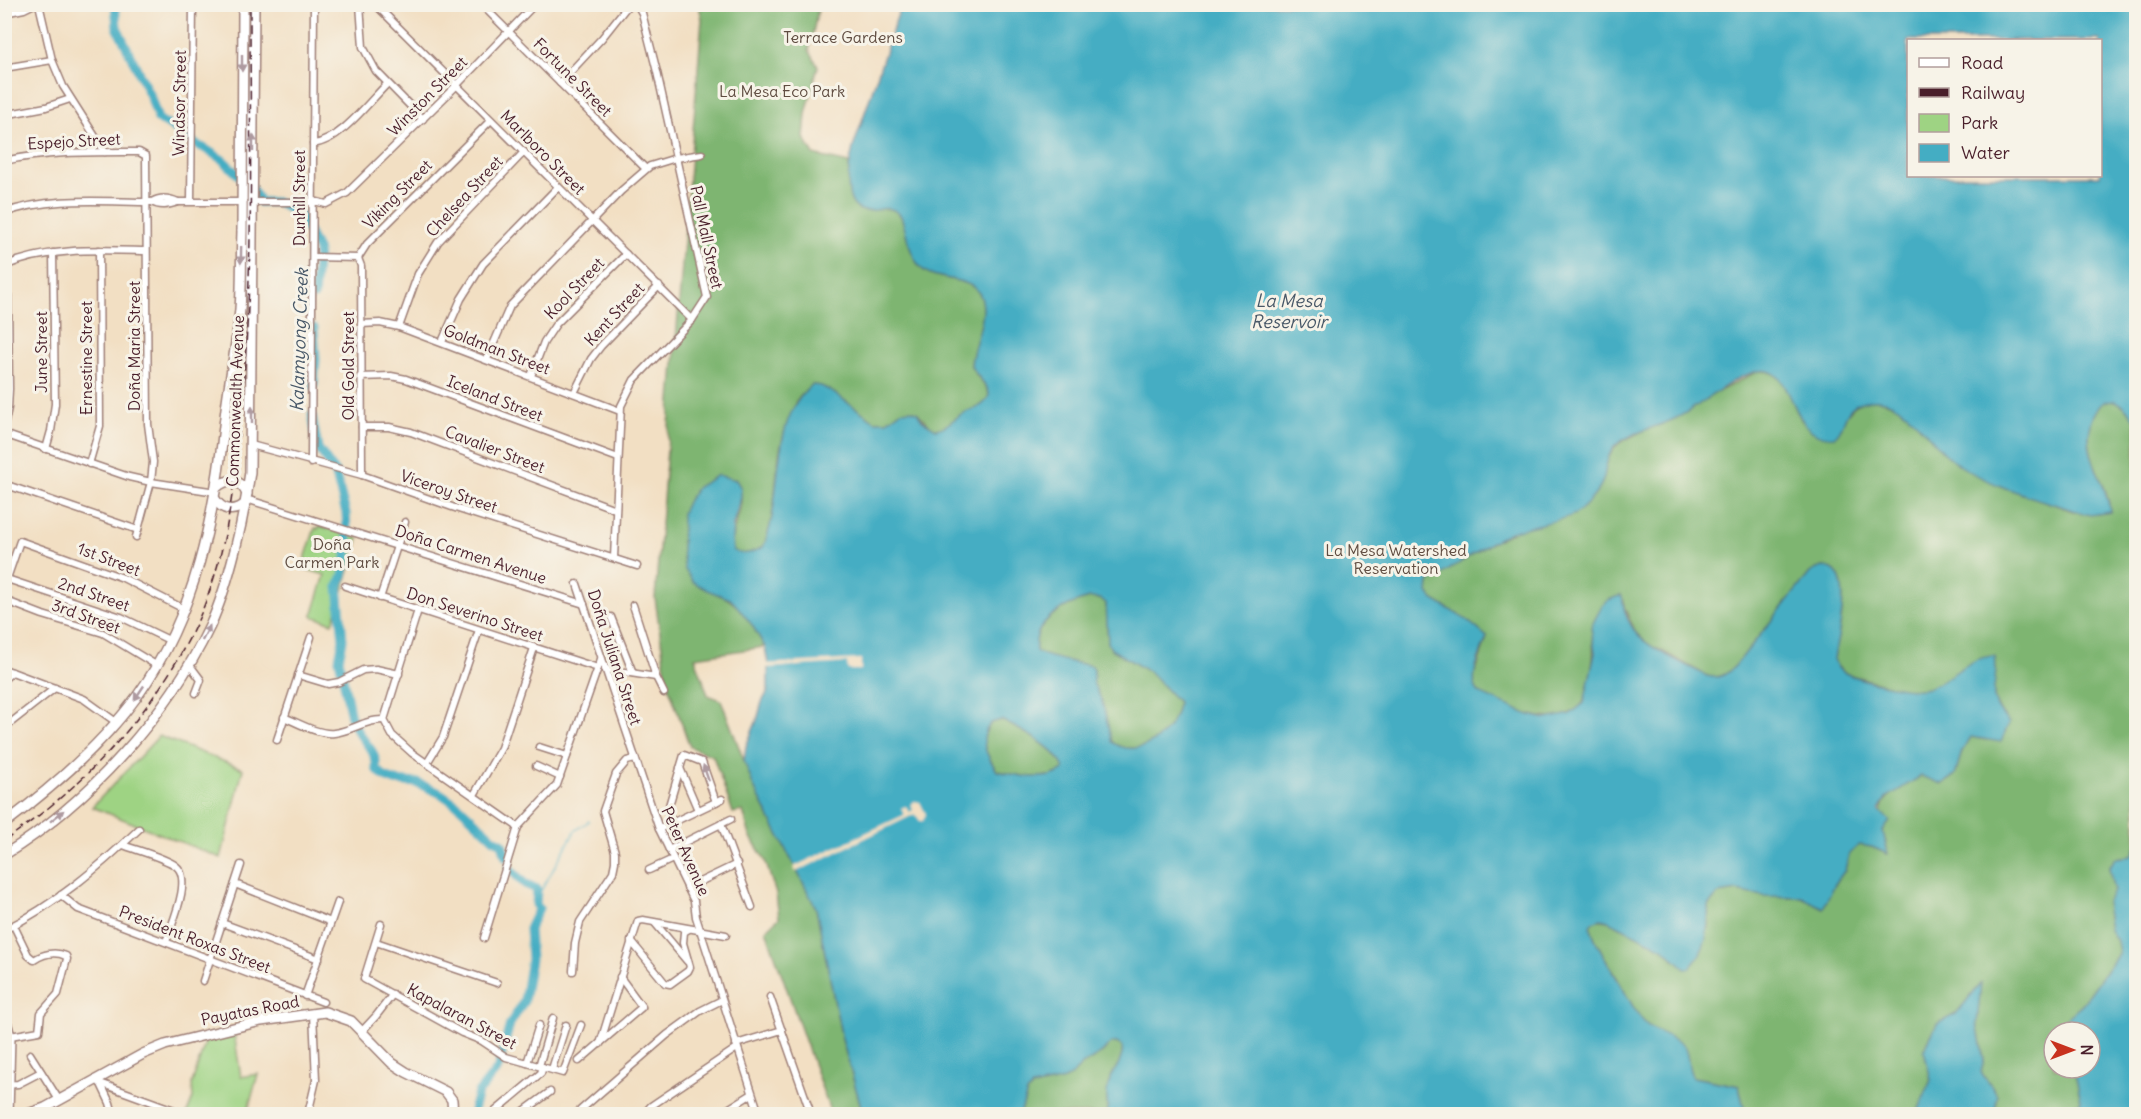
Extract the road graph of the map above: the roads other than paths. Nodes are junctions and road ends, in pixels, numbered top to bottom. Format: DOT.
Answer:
graph roads {
  1 [pos="34,4"];
  2 [pos="39,4"];
  3 [pos="193,4"];
  4 [pos="243,4"];
  5 [pos="254,4"];
  6 [pos="314,4"];
  7 [pos="360,4"];
  8 [pos="375,4"];
  9 [pos="481,4"];
  10 [pos="535,4"];
  11 [pos="628,4"];
  12 [pos="637,4"];
  13 [pos="4,13"];
  14 [pos="509,32"];
  15 [pos="52,60"];
  16 [pos="4,68"];
  17 [pos="560,83"];
  18 [pos="387,84"];
  19 [pos="456,86"];
  20 [pos="70,99"];
  21 [pos="4,115"];
  22 [pos="423,118"];
  23 [pos="491,120"];
  24 [pos="313,144"];
  25 [pos="105,152"];
  26 [pos="524,153"];
  27 [pos="144,154"];
  28 [pos="702,154"];
  29 [pos="676,158"];
  30 [pos="4,161"];
  31 [pos="645,168"];
  32 [pos="558,187"];
  33 [pos="191,201"];
  34 [pos="149,202"];
  35 [pos="242,202"];
  36 [pos="253,202"];
  37 [pos="315,202"];
  38 [pos="4,213"];
  39 [pos="592,220"];
  40 [pos="99,250"];
  41 [pos="147,251"];
  42 [pos="53,253"];
  43 [pos="626,254"];
  44 [pos="313,257"];
  45 [pos="358,258"];
  46 [pos="4,266"];
  47 [pos="4,280"];
  48 [pos="659,286"];
  49 [pos="693,320"];
  50 [pos="361,324"];
  51 [pos="399,327"];
  52 [pos="442,342"];
  53 [pos="487,359"];
  54 [pos="360,376"];
  55 [pos="531,376"];
  56 [pos="574,393"];
  57 [pos="620,411"];
  58 [pos="4,426"];
  59 [pos="362,427"];
  60 [pos="4,434"];
  61 [pos="251,445"];
  62 [pos="46,449"];
  63 [pos="618,459"];
  64 [pos="311,463"];
  65 [pos="90,464"];
  66 [pos="362,475"];
  67 [pos="151,482"];
  68 [pos="4,484"];
  69 [pos="216,493"];
  70 [pos="246,499"];
  71 [pos="615,509"];
  72 [pos="242,518"];
  73 [pos="405,522"];
  74 [pos="210,524"];
  75 [pos="396,545"];
  76 [pos="614,558"];
  77 [pos="637,566"];
  78 [pos="8,579"];
  79 [pos="577,584"];
  80 [pos="345,586"];
  81 [pos="4,587"];
  82 [pos="380,597"];
  83 [pos="4,600"];
  84 [pos="584,604"];
  85 [pos="633,605"];
  86 [pos="184,609"];
  87 [pos="418,610"];
  88 [pos="611,617"];
  89 [pos="479,630"];
  90 [pos="311,637"];
  91 [pos="169,640"];
  92 [pos="534,648"];
  93 [pos="189,664"];
  94 [pos="156,665"];
  95 [pos="4,669"];
  96 [pos="602,669"];
  97 [pos="12,672"];
  98 [pos="633,673"];
  99 [pos="399,674"];
  100 [pos="298,675"];
  101 [pos="656,676"];
  102 [pos="608,678"];
  103 [pos="4,679"];
  104 [pos="593,681"];
  105 [pos="55,688"];
  106 [pos="196,693"];
  107 [pos="664,693"];
  108 [pos="284,717"];
  109 [pos="384,720"];
  110 [pos="116,722"];
  111 [pos="4,728"];
  112 [pos="628,739"];
  113 [pos="277,740"];
  114 [pos="539,747"];
  115 [pos="567,756"];
  116 [pos="634,759"];
  117 [pos="427,763"];
  118 [pos="536,766"];
  119 [pos="680,768"];
  120 [pos="560,777"];
  121 [pos="474,795"];
  122 [pos="699,810"];
  123 [pos="731,819"];
  124 [pos="671,823"];
  125 [pos="4,824"];
  126 [pos="721,824"];
  127 [pos="518,826"];
  128 [pos="139,829"];
  129 [pos="658,829"];
  130 [pos="123,845"];
  131 [pos="669,850"];
  132 [pos="4,855"];
  133 [pos="673,859"];
  134 [pos="736,864"];
  135 [pos="241,865"];
  136 [pos="649,870"];
  137 [pos="235,884"];
  138 [pos="687,888"];
  139 [pos="60,895"];
  140 [pos="338,902"];
  141 [pos="752,907"];
  142 [pos="331,922"];
  143 [pos="655,922"];
  144 [pos="222,923"];
  145 [pos="381,924"];
  146 [pos="14,926"];
  147 [pos="692,929"];
  148 [pos="4,930"];
  149 [pos="700,930"];
  150 [pos="726,935"];
  151 [pos="484,938"];
  152 [pos="631,941"];
  153 [pos="166,942"];
  154 [pos="376,942"];
  155 [pos="210,959"];
  156 [pos="319,959"];
  157 [pos="689,964"];
  158 [pos="573,971"];
  159 [pos="620,977"];
  160 [pos="203,981"];
  161 [pos="497,983"];
  162 [pos="393,994"];
  163 [pos="305,996"];
  164 [pos="770,997"];
  165 [pos="722,1000"];
  166 [pos="323,1002"];
  167 [pos="313,1013"];
  168 [pos="4,1016"];
  169 [pos="553,1018"];
  170 [pos="538,1025"];
  171 [pos="566,1025"];
  172 [pos="581,1025"];
  173 [pos="782,1030"];
  174 [pos="362,1031"];
  175 [pos="9,1036"];
  176 [pos="600,1044"];
  177 [pos="736,1046"];
  178 [pos="30,1054"];
  179 [pos="579,1061"];
  180 [pos="527,1063"];
  181 [pos="541,1066"];
  182 [pos="552,1069"];
  183 [pos="41,1072"];
  184 [pos="99,1081"];
  185 [pos="7,1085"];
  186 [pos="550,1092"];
  187 [pos="752,1094"];
  188 [pos="59,1100"];
  189 [pos="8,1114"];
  190 [pos="28,1114"];
  191 [pos="113,1114"];
  192 [pos="184,1114"];
  193 [pos="308,1114"];
  194 [pos="453,1114"];
  195 [pos="492,1114"];
  196 [pos="520,1114"];
  197 [pos="576,1114"];
  198 [pos="644,1114"];
  199 [pos="720,1114"];
  200 [pos="759,1114"];
  201 [pos="810,1114"];
  1 -- 13 [label="street"];
  2 -- 15 [label="street"];
  3 -- 33 [label="street, Windsor Street"];
  4 -- 35 [label="main road, Commonwealth Avenue, one-way"];
  36 -- 5 [label="main road, Commonwealth Avenue, one-way"];
  6 -- 24 [label="street, Dunhill Street"];
  7 -- 18 [label="street"];
  8 -- 19 [label="street, Marlboro Street"];
  9 -- 14 [label="street, Fortune Street"];
  10 -- 14 [label="street, Winston Street"];
  11 -- 17 [label="street"];
  12 -- 29 [label="street, Pall Mall Street"];
  14 -- 17 [label="street, Fortune Street"];
  14 -- 19 [label="street, Winston Street"];
  15 -- 16 [label="street"];
  15 -- 20 [label="street"];
  17 -- 31 [label="street, Fortune Street"];
  18 -- 22 [label="street"];
  18 -- 24 [label="street"];
  19 -- 22 [label="street, Winston Street"];
  19 -- 23 [label="street, Marlboro Street"];
  20 -- 21 [label="street"];
  20 -- 25 [label="street"];
  22 -- 37 [label="street, Winston Street"];
  23 -- 26 [label="street, Marlboro Street"];
  23 -- 45 [label="street, Viking Street"];
  24 -- 37 [label="street, Dunhill Street"];
  25 -- 27 [label="street, Espejo Street"];
  25 -- 30 [label="street, Espejo Street"];
  26 -- 32 [label="street, Marlboro Street"];
  26 -- 51 [label="street, Chelsea Street"];
  27 -- 34 [label="street, Doña Maria Street"];
  28 -- 29 [label="street"];
  29 -- 31 [label="street"];
  29 -- 49 [label="street, Pall Mall Street"];
  31 -- 39 [label="street"];
  32 -- 39 [label="street, Marlboro Street"];
  32 -- 52 [label="street"];
  33 -- 34 [label="street"];
  33 -- 35 [label="street"];
  34 -- 38 [label="street"];
  34 -- 41 [label="street, Doña Maria Street"];
  35 -- 69 [label="main road, Commonwealth Avenue, one-way"];
  36 -- 37 [label="street, Winston Street"];
  61 -- 36 [label="main road, Commonwealth Avenue, one-way"];
  37 -- 44 [label="street, Dunhill Street"];
  39 -- 43 [label="street, Marlboro Street"];
  39 -- 53 [label="street"];
  40 -- 41 [label="street"];
  40 -- 42 [label="street"];
  40 -- 65 [label="street, Ernestine Street"];
  41 -- 67 [label="street, Doña Maria Street"];
  42 -- 46 [label="street"];
  42 -- 62 [label="street, June Street"];
  43 -- 48 [label="street, Marlboro Street"];
  43 -- 55 [label="street, Kool Street"];
  44 -- 45 [label="street"];
  44 -- 64 [label="street, Dunhill Street"];
  45 -- 50 [label="street, Old Gold Street"];
  47 -- 58 [label="street"];
  48 -- 49 [label="street, Marlboro Street"];
  48 -- 56 [label="street, Kent Street"];
  49 -- 57 [label="street, Pall Mall Street"];
  50 -- 51 [label="street, Goldman Street"];
  50 -- 54 [label="street, Old Gold Street"];
  51 -- 52 [label="street, Goldman Street"];
  52 -- 53 [label="street, Goldman Street"];
  53 -- 55 [label="street, Goldman Street"];
  54 -- 59 [label="street, Old Gold Street"];
  54 -- 63 [label="street, Iceland Street"];
  55 -- 56 [label="street, Goldman Street"];
  56 -- 57 [label="street, Goldman Street"];
  57 -- 63 [label="street, Pall Mall Street"];
  59 -- 66 [label="street, Old Gold Street"];
  59 -- 71 [label="street, Cavalier Street"];
  60 -- 62 [label="street"];
  61 -- 64 [label="street, Viceroy Street"];
  61 -- 70 [label="main road, Commonwealth Avenue"];
  62 -- 65 [label="street"];
  63 -- 71 [label="street, Pall Mall Street"];
  64 -- 66 [label="street, Viceroy Street"];
  65 -- 67 [label="street"];
  66 -- 76 [label="street, Viceroy Street"];
  67 -- 68 [label="street, Doña Maria Street"];
  67 -- 69 [label="street"];
  69 -- 70 [label="main road"];
  69 -- 70 [label="main road"];
  69 -- 74 [label="main road, Commonwealth Avenue"];
  70 -- 72 [label="main road, Commonwealth Avenue"];
  70 -- 75 [label="street, Doña Carmen Avenue"];
  71 -- 76 [label="street, Pall Mall Street"];
  72 -- 74 [label="main road"];
  93 -- 72 [label="main road, Commonwealth Avenue, one-way"];
  73 -- 75 [label="street"];
  74 -- 86 [label="main road, Commonwealth Avenue"];
  75 -- 82 [label="street"];
  75 -- 84 [label="street, Doña Carmen Avenue"];
  76 -- 77 [label="street, Viceroy Street"];
  78 -- 81 [label="street"];
  78 -- 86 [label="street, 1st Street"];
  78 -- 91 [label="street, 2nd Street"];
  79 -- 84 [label="street, Doña Juliana Street"];
  80 -- 82 [label="street, Don Severino Street"];
  82 -- 87 [label="street, Don Severino Street"];
  83 -- 94 [label="street, 3rd Street"];
  84 -- 96 [label="street, Doña Juliana Street"];
  85 -- 101 [label="street"];
  86 -- 91 [label="main road, Commonwealth Avenue"];
  87 -- 89 [label="street, Don Severino Street"];
  87 -- 99 [label="street"];
  88 -- 98 [label="street"];
  89 -- 92 [label="street, Don Severino Street"];
  89 -- 117 [label="street"];
  90 -- 100 [label="street"];
  91 -- 94 [label="main road, Commonwealth Avenue"];
  92 -- 96 [label="street, Don Severino Street"];
  92 -- 121 [label="street"];
  93 -- 106 [label="street"];
  132 -- 93 [label="main road, Commonwealth Avenue, one-way"];
  94 -- 110 [label="main road, Commonwealth Avenue, one-way"];
  95 -- 97 [label="street"];
  96 -- 98 [label="street, Don Severino Street"];
  96 -- 102 [label="street, Doña Juliana Street"];
  96 -- 104 [label="street"];
  97 -- 103 [label="street"];
  97 -- 105 [label="street"];
  98 -- 101 [label="street, Don Severino Street"];
  99 -- 100 [label="street"];
  99 -- 109 [label="street"];
  100 -- 108 [label="street"];
  101 -- 107 [label="street"];
  102 -- 104 [label="street"];
  102 -- 112 [label="street, Doña Juliana Street"];
  104 -- 115 [label="street"];
  105 -- 110 [label="street"];
  105 -- 111 [label="street"];
  108 -- 109 [label="street"];
  108 -- 113 [label="street"];
  109 -- 117 [label="street"];
  110 -- 125 [label="main road, Commonwealth Avenue"];
  112 -- 116 [label="street, Peter Avenue"];
  114 -- 115 [label="street"];
  115 -- 120 [label="street"];
  116 -- 129 [label="street, Peter Avenue"];
  116 -- 158 [label="street"];
  117 -- 121 [label="street"];
  118 -- 120 [label="street"];
  119 -- 122 [label="street"];
  122 -- 119 [label="street, one-way"];
  119 -- 124 [label="street"];
  120 -- 127 [label="street"];
  121 -- 127 [label="street"];
  122 -- 124 [label="street"];
  123 -- 126 [label="street"];
  124 -- 129 [label="street"];
  126 -- 131 [label="street"];
  126 -- 134 [label="street"];
  127 -- 151 [label="street"];
  128 -- 130 [label="street"];
  129 -- 131 [label="street, Peter Avenue"];
  130 -- 139 [label="street"];
  130 -- 153 [label="street"];
  131 -- 133 [label="street, Peter Avenue"];
  133 -- 136 [label="street"];
  133 -- 138 [label="street, Peter Avenue"];
  134 -- 138 [label="street"];
  134 -- 141 [label="street"];
  135 -- 137 [label="street"];
  137 -- 142 [label="street"];
  137 -- 144 [label="street"];
  138 -- 149 [label="street, Peter Avenue"];
  139 -- 146 [label="street"];
  139 -- 153 [label="street, President Roxas Street"];
  140 -- 142 [label="street"];
  142 -- 156 [label="street"];
  143 -- 147 [label="street"];
  143 -- 152 [label="street"];
  143 -- 157 [label="street"];
  144 -- 155 [label="street"];
  144 -- 156 [label="street"];
  145 -- 154 [label="street"];
  146 -- 148 [label="street"];
  146 -- 175 [label="street"];
  147 -- 149 [label="street"];
  147 -- 157 [label="street"];
  149 -- 150 [label="street"];
  149 -- 165 [label="street, Peter Avenue"];
  152 -- 157 [label="street"];
  152 -- 159 [label="street"];
  153 -- 155 [label="street, President Roxas Street"];
  154 -- 161 [label="street"];
  154 -- 162 [label="street"];
  155 -- 160 [label="street"];
  155 -- 163 [label="street, President Roxas Street"];
  156 -- 163 [label="street"];
  159 -- 176 [label="street"];
  159 -- 176 [label="street"];
  162 -- 174 [label="street, Kapalaran Street"];
  162 -- 180 [label="street, Kapalaran Street"];
  163 -- 166 [label="street, President Roxas Street"];
  164 -- 173 [label="street"];
  165 -- 177 [label="street, Peter Avenue"];
  165 -- 197 [label="street"];
  167 -- 174 [label="main road, Payatas Road"];
  167 -- 184 [label="main road, Payatas Road"];
  167 -- 193 [label="street"];
  168 -- 175 [label="main road"];
  169 -- 181 [label="street"];
  170 -- 180 [label="street"];
  171 -- 182 [label="street"];
  172 -- 182 [label="street, Kapalaran Street"];
  173 -- 177 [label="street"];
  173 -- 201 [label="street"];
  174 -- 194 [label="main road, Payatas Road"];
  175 -- 185 [label="main road"];
  176 -- 179 [label="street"];
  177 -- 187 [label="street, Peter Avenue"];
  177 -- 198 [label="street"];
  178 -- 183 [label="street"];
  180 -- 181 [label="street, Kapalaran Street"];
  181 -- 182 [label="street, Kapalaran Street"];
  181 -- 195 [label="street"];
  183 -- 185 [label="street"];
  183 -- 188 [label="street"];
  184 -- 188 [label="main road, Payatas Road"];
  184 -- 191 [label="street"];
  184 -- 192 [label="street"];
  185 -- 189 [label="main road"];
  186 -- 196 [label="street"];
  187 -- 199 [label="street"];
  187 -- 200 [label="street, Peter Avenue"];
  188 -- 190 [label="main road, Payatas Road"];
}
